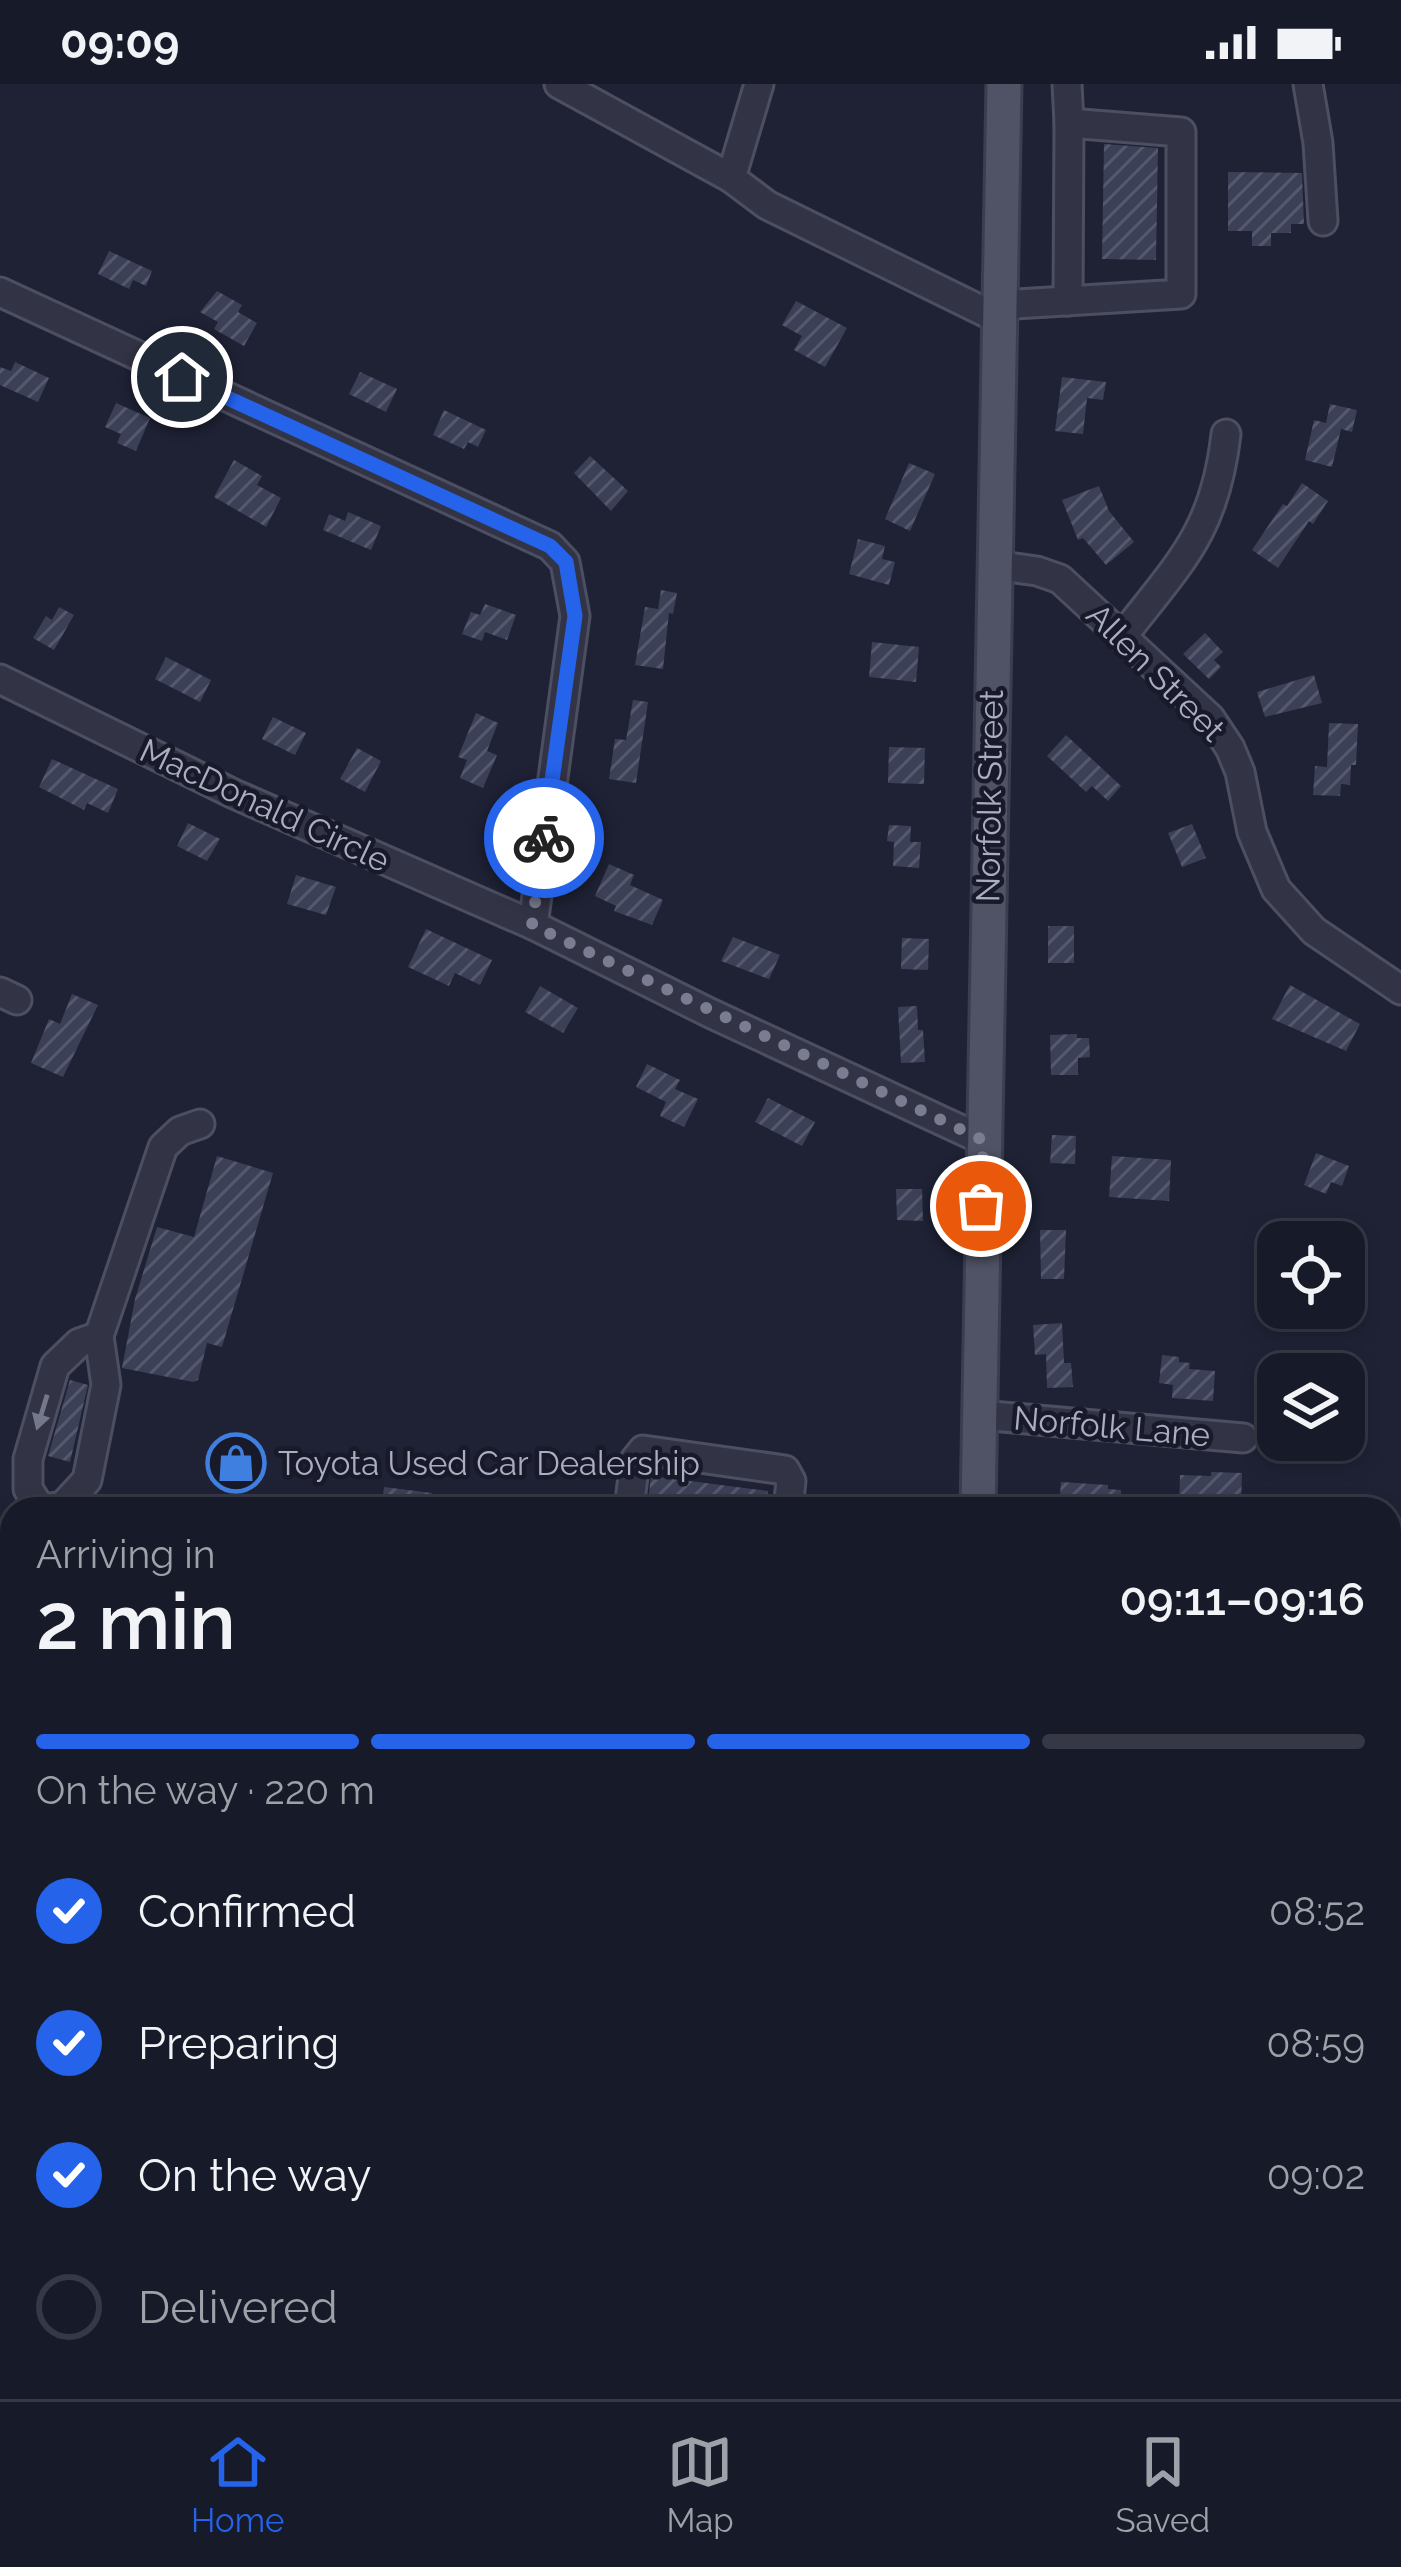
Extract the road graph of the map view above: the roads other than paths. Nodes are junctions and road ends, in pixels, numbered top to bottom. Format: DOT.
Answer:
graph roads {
  1 [pos="559,84"];
  2 [pos="759,84"];
  3 [pos="1004,84"];
  4 [pos="1067,84"];
  5 [pos="1308,84"];
  6 [pos="1069,123"];
  7 [pos="731,178"];
  8 [pos="1323,220"];
  9 [pos="0,292"];
  10 [pos="1068,301"];
  11 [pos="999,312"];
  12 [pos="1226,434"];
  13 [pos="994,565"];
  14 [pos="1122,637"];
  15 [pos="0,679"];
  16 [pos="532,925"];
  17 [pos="1401,990"];
  18 [pos="200,1124"];
  19 [pos="983,1140"];
  20 [pos="99,1336"];
  21 [pos="980,1415"];
  22 [pos="1243,1438"];
  23 [pos="34,1497"];
  24 [pos="74,1497"];
  25 [pos="630,1497"];
  26 [pos="789,1497"];
  27 [pos="978,1497"];
  1 -- 7 [label="street"];
  2 -- 7 [label="street"];
  3 -- 11 [label="main road, Norfolk Street"];
  4 -- 6 [label="street"];
  5 -- 8 [label="street"];
  6 -- 10 [label="street"];
  6 -- 10 [label="street"];
  7 -- 11 [label="street"];
  9 -- 16 [label="street"];
  10 -- 11 [label="street"];
  11 -- 13 [label="main road, Norfolk Street"];
  12 -- 14 [label="street"];
  13 -- 14 [label="street, Allen Street"];
  13 -- 19 [label="main road, Norfolk Street"];
  14 -- 17 [label="street, Allen Street"];
  15 -- 16 [label="street, MacDonald Circle"];
  16 -- 19 [label="street, MacDonald Circle"];
  18 -- 20 [label="street"];
  19 -- 21 [label="main road, Norfolk Street"];
  20 -- 23 [label="street, one-way"];
  20 -- 24 [label="street"];
  21 -- 22 [label="street, Norfolk Lane"];
  21 -- 27 [label="main road, Norfolk Street"];
  25 -- 26 [label="street"];
}
